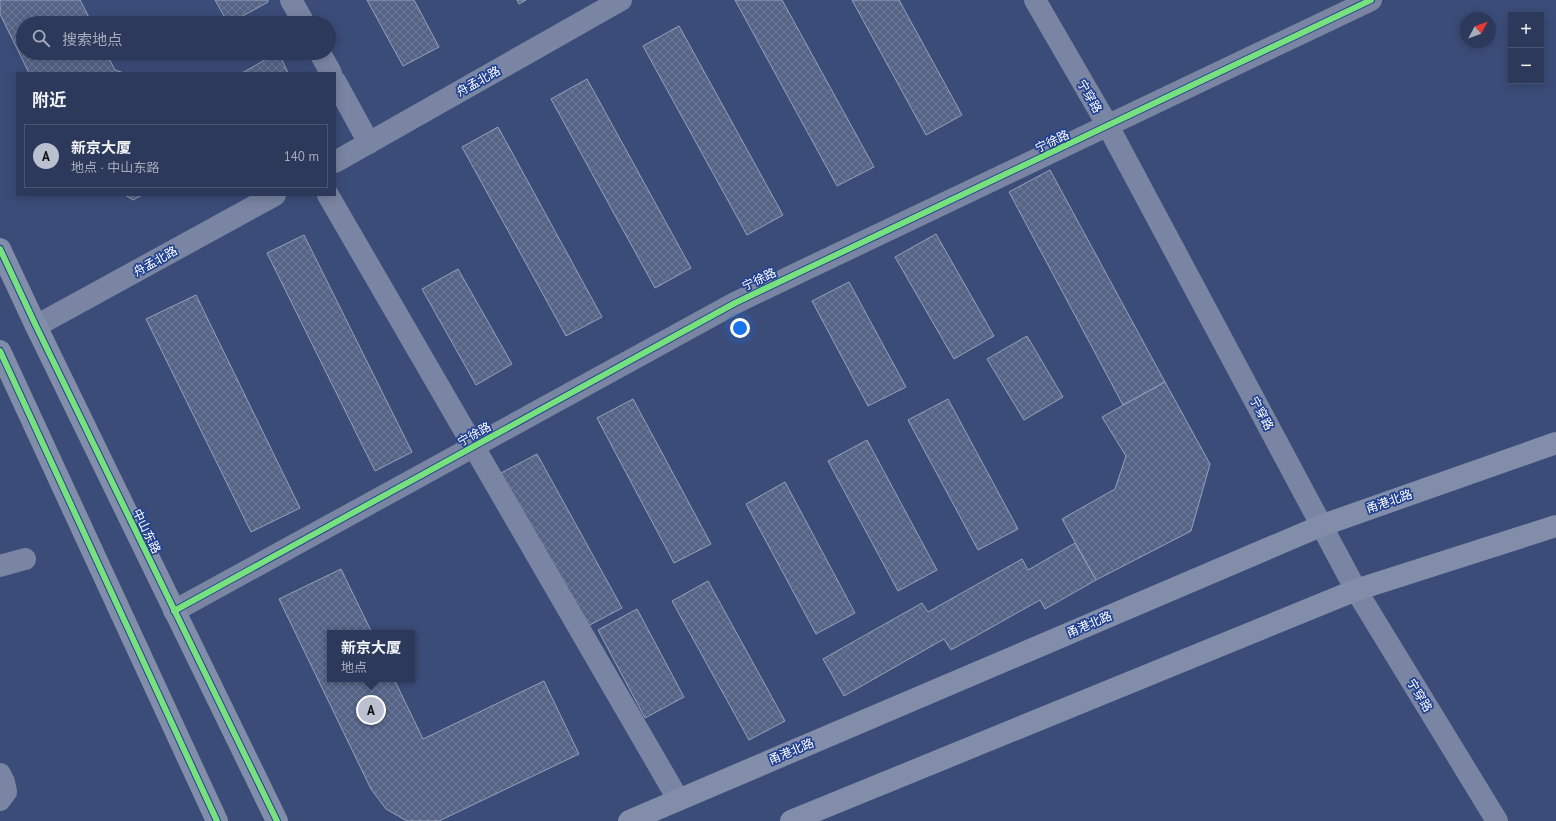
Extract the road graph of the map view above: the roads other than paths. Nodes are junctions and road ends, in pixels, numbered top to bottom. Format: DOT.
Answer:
graph roads {
  1 [pos="291,0"];
  2 [pos="621,0"];
  3 [pos="1035,0"];
  4 [pos="1371,0"];
  5 [pos="300,16"];
  6 [pos="324,60"];
  7 [pos="330,72"];
  8 [pos="336,82"];
  9 [pos="1108,126"];
  10 [pos="369,143"];
  11 [pos="336,161"];
  12 [pos="273,196"];
  13 [pos="329,196"];
  14 [pos="0,249"];
  15 [pos="36,326"];
  16 [pos="0,351"];
  17 [pos="1556,444"];
  18 [pos="473,447"];
  19 [pos="1323,525"];
  20 [pos="1556,526"];
  21 [pos="25,559"];
  22 [pos="0,566"];
  23 [pos="1356,590"];
  24 [pos="174,611"];
  25 [pos="0,774"];
  26 [pos="678,799"];
  27 [pos="0,800"];
  28 [pos="217,821"];
  29 [pos="277,821"];
  30 [pos="629,821"];
  31 [pos="790,821"];
  32 [pos="1497,821"];
  1 -- 5 [label="street"];
  2 -- 10 [label="street, 舟孟北路"];
  3 -- 9 [label="street, 宁穿路"];
  4 -- 9 [label="street, 宁徐路"];
  6 -- 7 [label="street"];
  8 -- 10 [label="street"];
  9 -- 18 [label="street, 宁徐路"];
  9 -- 19 [label="street, 宁穿路"];
  10 -- 11 [label="street, 舟孟北路"];
  12 -- 15 [label="street, 舟孟北路"];
  13 -- 18 [label="street"];
  14 -- 15 [label="main road, 中山东路"];
  15 -- 24 [label="main road, 中山东路"];
  16 -- 28 [label="main road"];
  17 -- 19 [label="main road, 甬港北路"];
  18 -- 24 [label="street, 宁徐路"];
  18 -- 26 [label="street"];
  19 -- 23 [label="street, 宁穿路"];
  19 -- 26 [label="main road, 甬港北路"];
  20 -- 23 [label="main road"];
  21 -- 22 [label="street"];
  23 -- 31 [label="main road"];
  23 -- 32 [label="street, 宁穿路"];
  24 -- 29 [label="main road, 中山东路"];
  25 -- 27 [label="street"];
  26 -- 30 [label="main road, 甬港北路"];
}
